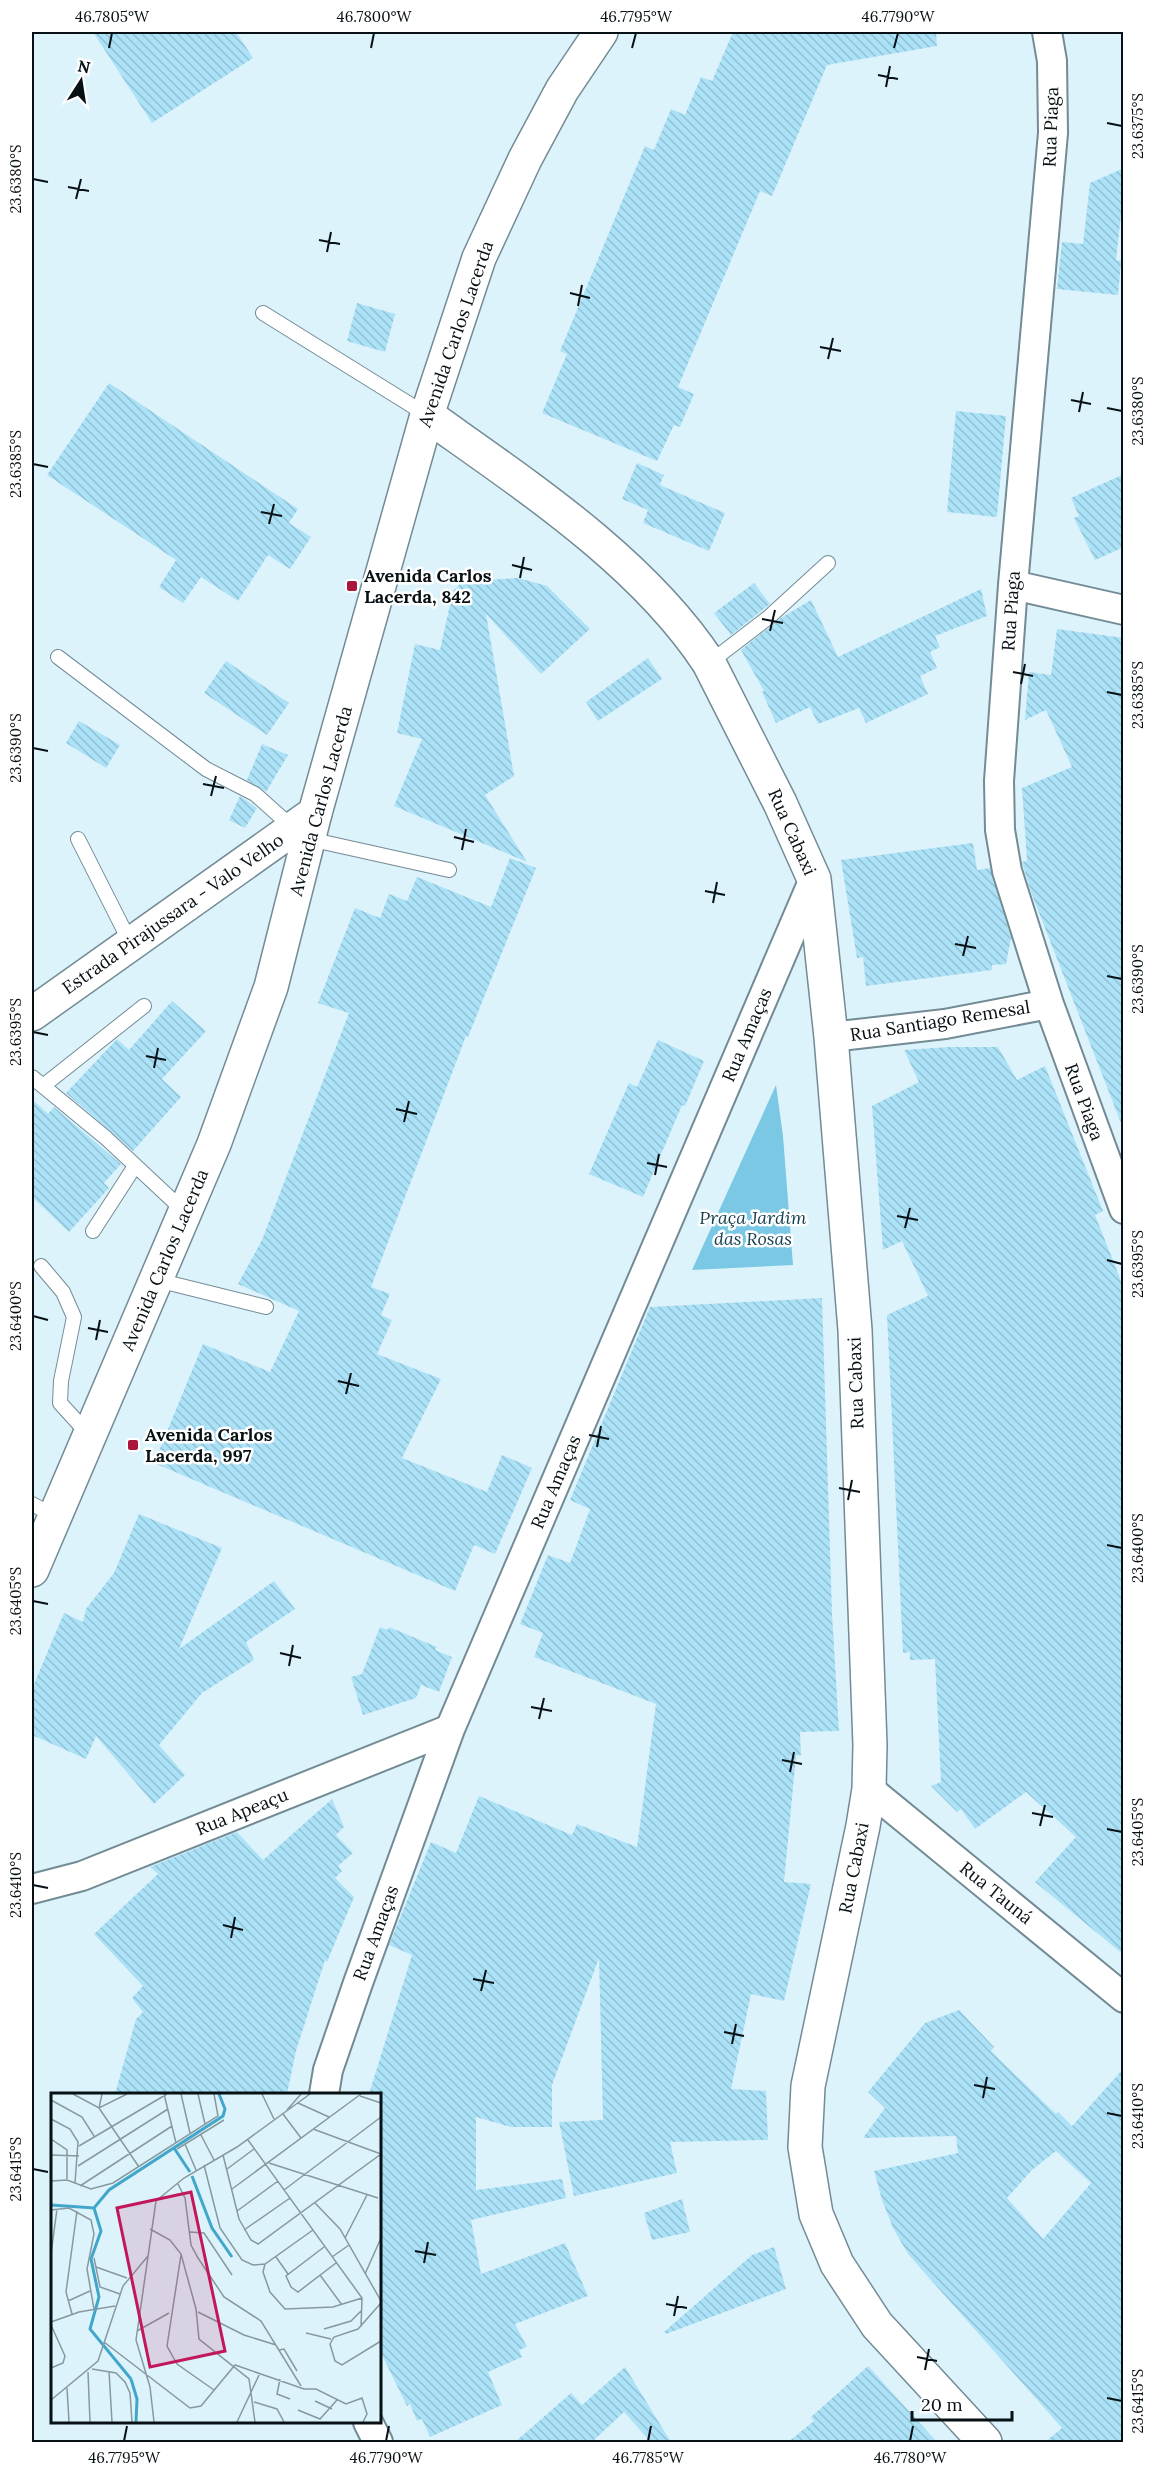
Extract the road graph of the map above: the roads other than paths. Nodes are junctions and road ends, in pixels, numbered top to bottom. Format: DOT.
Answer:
graph roads {
  1 [pos="601,32"];
  2 [pos="1047,32"];
  3 [pos="263,314"];
  4 [pos="427,415"];
  5 [pos="828,562"];
  6 [pos="1013,585"];
  7 [pos="1124,610"];
  8 [pos="58,657"];
  9 [pos="709,663"];
  10 [pos="306,827"];
  11 [pos="78,839"];
  12 [pos="449,870"];
  13 [pos="814,879"];
  14 [pos="131,944"];
  15 [pos="1049,1004"];
  16 [pos="144,1006"];
  17 [pos="32,1014"];
  18 [pos="831,1037"];
  19 [pos="37,1082"];
  20 [pos="135,1166"];
  21 [pos="1124,1209"];
  22 [pos="186,1212"];
  23 [pos="93,1231"];
  24 [pos="41,1266"];
  25 [pos="157,1280"];
  26 [pos="266,1307"];
  27 [pos="90,1436"];
  28 [pos="43,1510"];
  29 [pos="32,1570"];
  30 [pos="450,1729"];
  31 [pos="869,1789"];
  32 [pos="32,1889"];
  33 [pos="1124,1998"];
  34 [pos="324,2093"];
  35 [pos="369,2423"];
  36 [pos="378,2442"];
  37 [pos="985,2442"];
  1 -- 4 [label="street, Avenida Carlos Lacerda"];
  2 -- 6 [label="street, Rua Piaga"];
  3 -- 4 [label="lane"];
  4 -- 9 [label="street, Rua Cabaxi"];
  4 -- 10 [label="street, Avenida Carlos Lacerda"];
  5 -- 9 [label="lane"];
  6 -- 7 [label="street"];
  6 -- 15 [label="street, Rua Piaga"];
  8 -- 10 [label="lane"];
  9 -- 13 [label="street, Rua Cabaxi"];
  10 -- 12 [label="lane"];
  10 -- 14 [label="street, Estrada Pirajussara - Valo Velho"];
  10 -- 22 [label="street, Avenida Carlos Lacerda"];
  11 -- 14 [label="lane"];
  13 -- 18 [label="street, Rua Cabaxi"];
  13 -- 30 [label="street, Rua Amaças"];
  14 -- 17 [label="street, Estrada Pirajussara - Valo Velho"];
  15 -- 18 [label="street, Rua Santiago Remesal"];
  15 -- 21 [label="street, Rua Piaga"];
  16 -- 19 [label="lane"];
  18 -- 31 [label="street, Rua Cabaxi"];
  19 -- 20 [label="lane"];
  20 -- 22 [label="lane"];
  20 -- 23 [label="lane"];
  22 -- 25 [label="street, Avenida Carlos Lacerda"];
  24 -- 27 [label="lane"];
  25 -- 26 [label="lane"];
  25 -- 27 [label="street, Avenida Carlos Lacerda"];
  27 -- 28 [label="street, Avenida Carlos Lacerda"];
  28 -- 29 [label="street, Avenida Carlos Lacerda"];
  30 -- 32 [label="street, Rua Apeaçu"];
  30 -- 34 [label="street, Rua Amaças"];
  31 -- 33 [label="street, Rua Tauná"];
  31 -- 37 [label="street, Rua Cabaxi"];
  35 -- 36 [label="street"];
}
